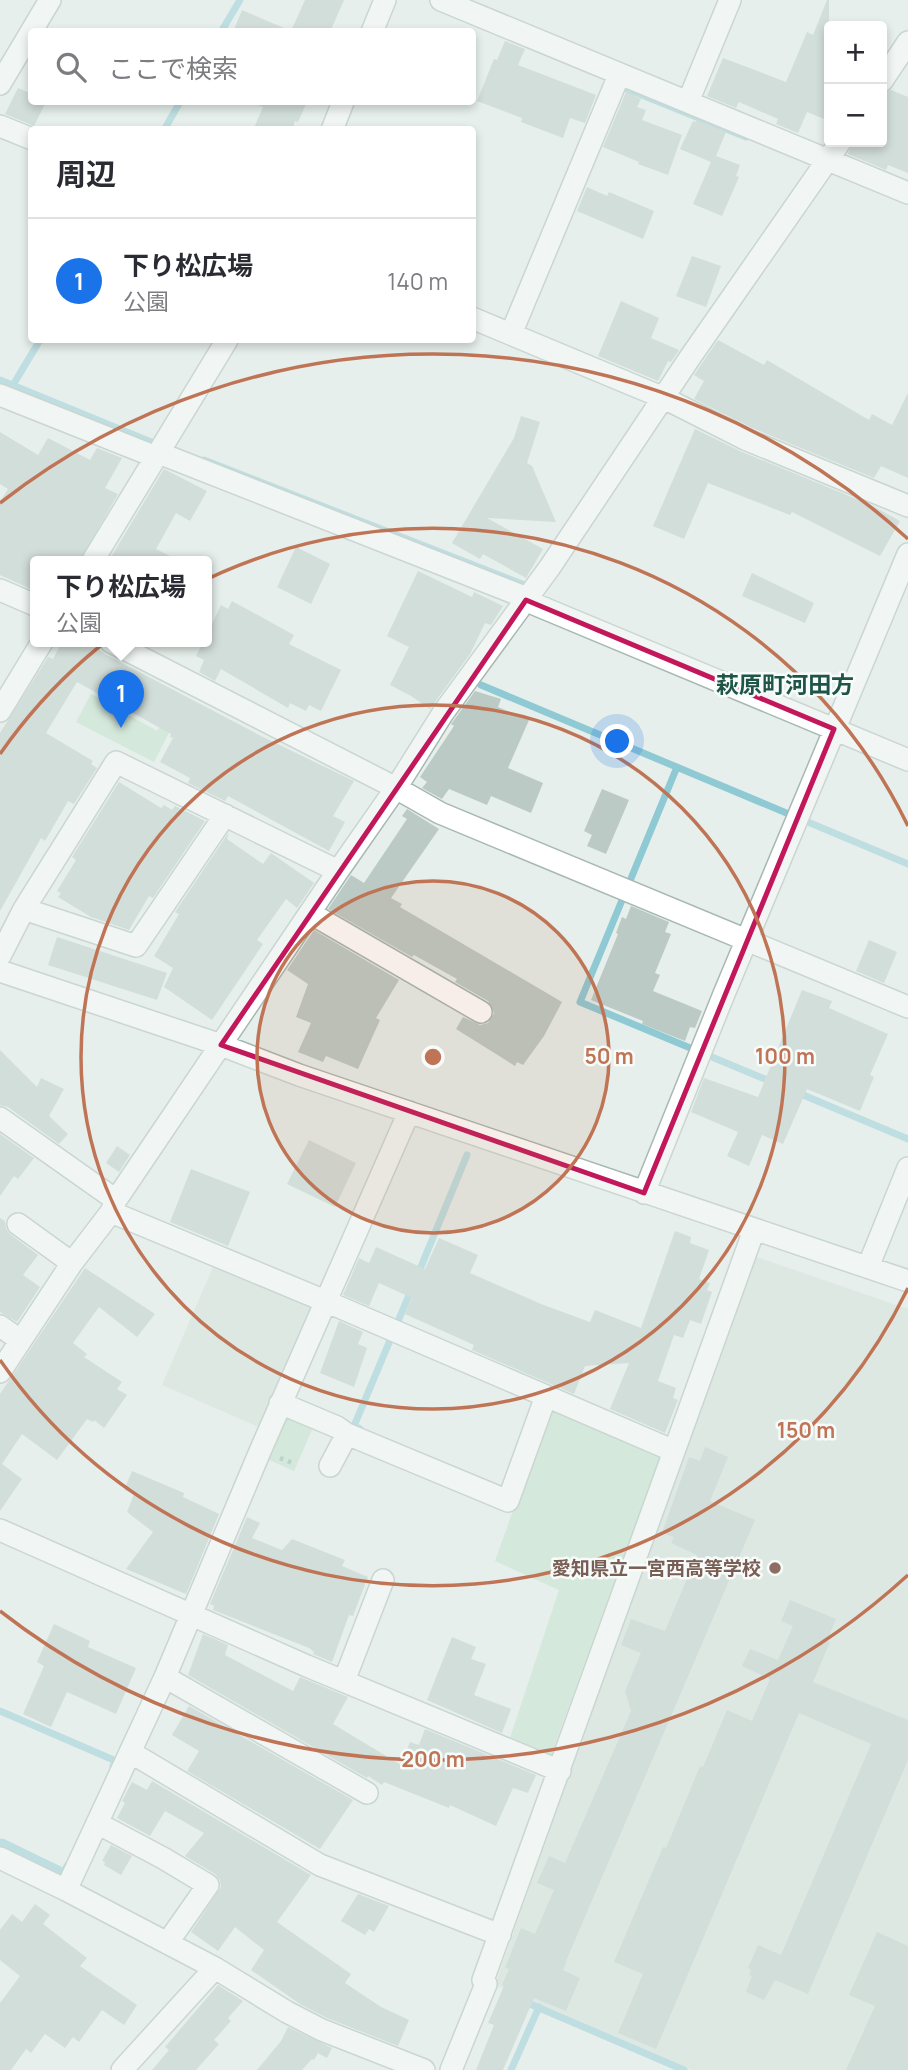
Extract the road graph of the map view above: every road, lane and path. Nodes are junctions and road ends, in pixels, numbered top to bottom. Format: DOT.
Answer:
graph roads {
  1 [pos="50,0"];
  2 [pos="385,0"];
  3 [pos="441,0"];
  4 [pos="730,0"];
  5 [pos="33,28"];
  6 [pos="374,28"];
  7 [pos="28,37"];
  8 [pos="908,42"];
  9 [pos="887,74"];
  10 [pos="619,75"];
  11 [pos="0,84"];
  12 [pos="688,102"];
  13 [pos="342,105"];
  14 [pos="0,126"];
  15 [pos="334,126"];
  16 [pos="28,137"];
  17 [pos="834,150"];
  18 [pos="908,193"];
  19 [pos="476,320"];
  20 [pos="511,334"];
  21 [pos="225,343"];
  22 [pos="0,395"];
  23 [pos="664,398"];
  24 [pos="156,457"];
  25 [pos="908,506"];
  26 [pos="908,554"];
  27 [pos="96,556"];
  28 [pos="0,590"];
  29 [pos="526,600"];
  30 [pos="30,603"];
  31 [pos="39,647"];
  32 [pos="121,647"];
  33 [pos="0,711"];
  34 [pos="834,729"];
  35 [pos="908,760"];
  36 [pos="397,788"];
  37 [pos="226,815"];
  38 [pos="338,871"];
  39 [pos="24,909"];
  40 [pos="310,913"];
  41 [pos="746,940"];
  42 [pos="0,956"];
  43 [pos="0,971"];
  44 [pos="908,1007"];
  45 [pos="481,1012"];
  46 [pos="221,1045"];
  47 [pos="409,1112"];
  48 [pos="0,1118"];
  49 [pos="908,1168"];
  50 [pos="644,1193"];
  51 [pos="114,1206"];
  52 [pos="18,1224"];
  53 [pos="754,1230"];
  54 [pos="72,1263"];
  55 [pos="868,1267"];
  56 [pos="908,1281"];
  57 [pos="325,1301"];
  58 [pos="0,1326"];
  59 [pos="20,1340"];
  60 [pos="0,1372"];
  61 [pos="546,1396"];
  62 [pos="281,1403"];
  63 [pos="347,1434"];
  64 [pos="674,1451"];
  65 [pos="330,1466"];
  66 [pos="0,1530"];
  67 [pos="383,1580"];
  68 [pos="190,1614"];
  69 [pos="164,1677"];
  70 [pos="344,1681"];
  71 [pos="130,1752"];
  72 [pos="560,1771"];
  73 [pos="367,1793"];
  74 [pos="97,1823"];
  75 [pos="0,1858"];
  76 [pos="66,1890"];
  77 [pos="500,1935"];
  78 [pos="168,1942"];
  79 [pos="215,1968"];
  80 [pos="122,2070"];
  81 [pos="424,2070"];
  82 [pos="451,2070"];
  1 -- 5 [label="street"];
  2 -- 6 [label="street"];
  3 -- 10 [label="street"];
  4 -- 12 [label="street"];
  7 -- 11 [label="street"];
  8 -- 9 [label="street"];
  10 -- 12 [label="street"];
  10 -- 20 [label="street"];
  12 -- 17 [label="street"];
  13 -- 15 [label="street"];
  14 -- 16 [label="street"];
  17 -- 18 [label="street"];
  17 -- 23 [label="street"];
  19 -- 20 [label="street"];
  20 -- 23 [label="street"];
  21 -- 24 [label="street"];
  22 -- 24 [label="street"];
  23 -- 25 [label="street"];
  23 -- 29 [label="street"];
  24 -- 27 [label="street"];
  24 -- 29 [label="street"];
  26 -- 34 [label="street"];
  28 -- 30 [label="street"];
  29 -- 34 [label="street"];
  29 -- 36 [label="street"];
  31 -- 33 [label="street"];
  32 -- 36 [label="street"];
  34 -- 35 [label="street"];
  34 -- 41 [label="street"];
  36 -- 38 [label="street"];
  36 -- 41 [label="street"];
  37 -- 38 [label="street"];
  37 -- 39 [label="street"];
  37 -- 39 [label="street"];
  38 -- 40 [label="street"];
  39 -- 42 [label="street"];
  40 -- 45 [label="street"];
  40 -- 46 [label="street"];
  41 -- 44 [label="street"];
  41 -- 50 [label="street"];
  43 -- 46 [label="street"];
  46 -- 47 [label="street"];
  46 -- 51 [label="street"];
  47 -- 50 [label="street"];
  47 -- 57 [label="street"];
  48 -- 51 [label="street"];
  49 -- 55 [label="street"];
  50 -- 53 [label="street"];
  51 -- 54 [label="street"];
  51 -- 57 [label="street"];
  52 -- 54 [label="street"];
  53 -- 55 [label="street"];
  53 -- 64 [label="street"];
  54 -- 59 [label="street"];
  55 -- 56 [label="street"];
  57 -- 61 [label="street"];
  57 -- 62 [label="street"];
  58 -- 59 [label="street"];
  59 -- 60 [label="street"];
  61 -- 63 [label="street"];
  61 -- 64 [label="street"];
  62 -- 63 [label="street"];
  62 -- 68 [label="street"];
  63 -- 65 [label="street"];
  64 -- 72 [label="street"];
  66 -- 68 [label="street"];
  67 -- 70 [label="street"];
  68 -- 69 [label="street"];
  68 -- 70 [label="street"];
  69 -- 71 [label="street"];
  69 -- 73 [label="street"];
  70 -- 72 [label="street"];
  71 -- 74 [label="street"];
  71 -- 77 [label="street"];
  72 -- 77 [label="street"];
  74 -- 76 [label="street"];
  74 -- 78 [label="street"];
  75 -- 76 [label="street"];
  76 -- 78 [label="street"];
  77 -- 82 [label="street"];
  78 -- 79 [label="street"];
  79 -- 80 [label="street"];
  79 -- 81 [label="street"];
}
